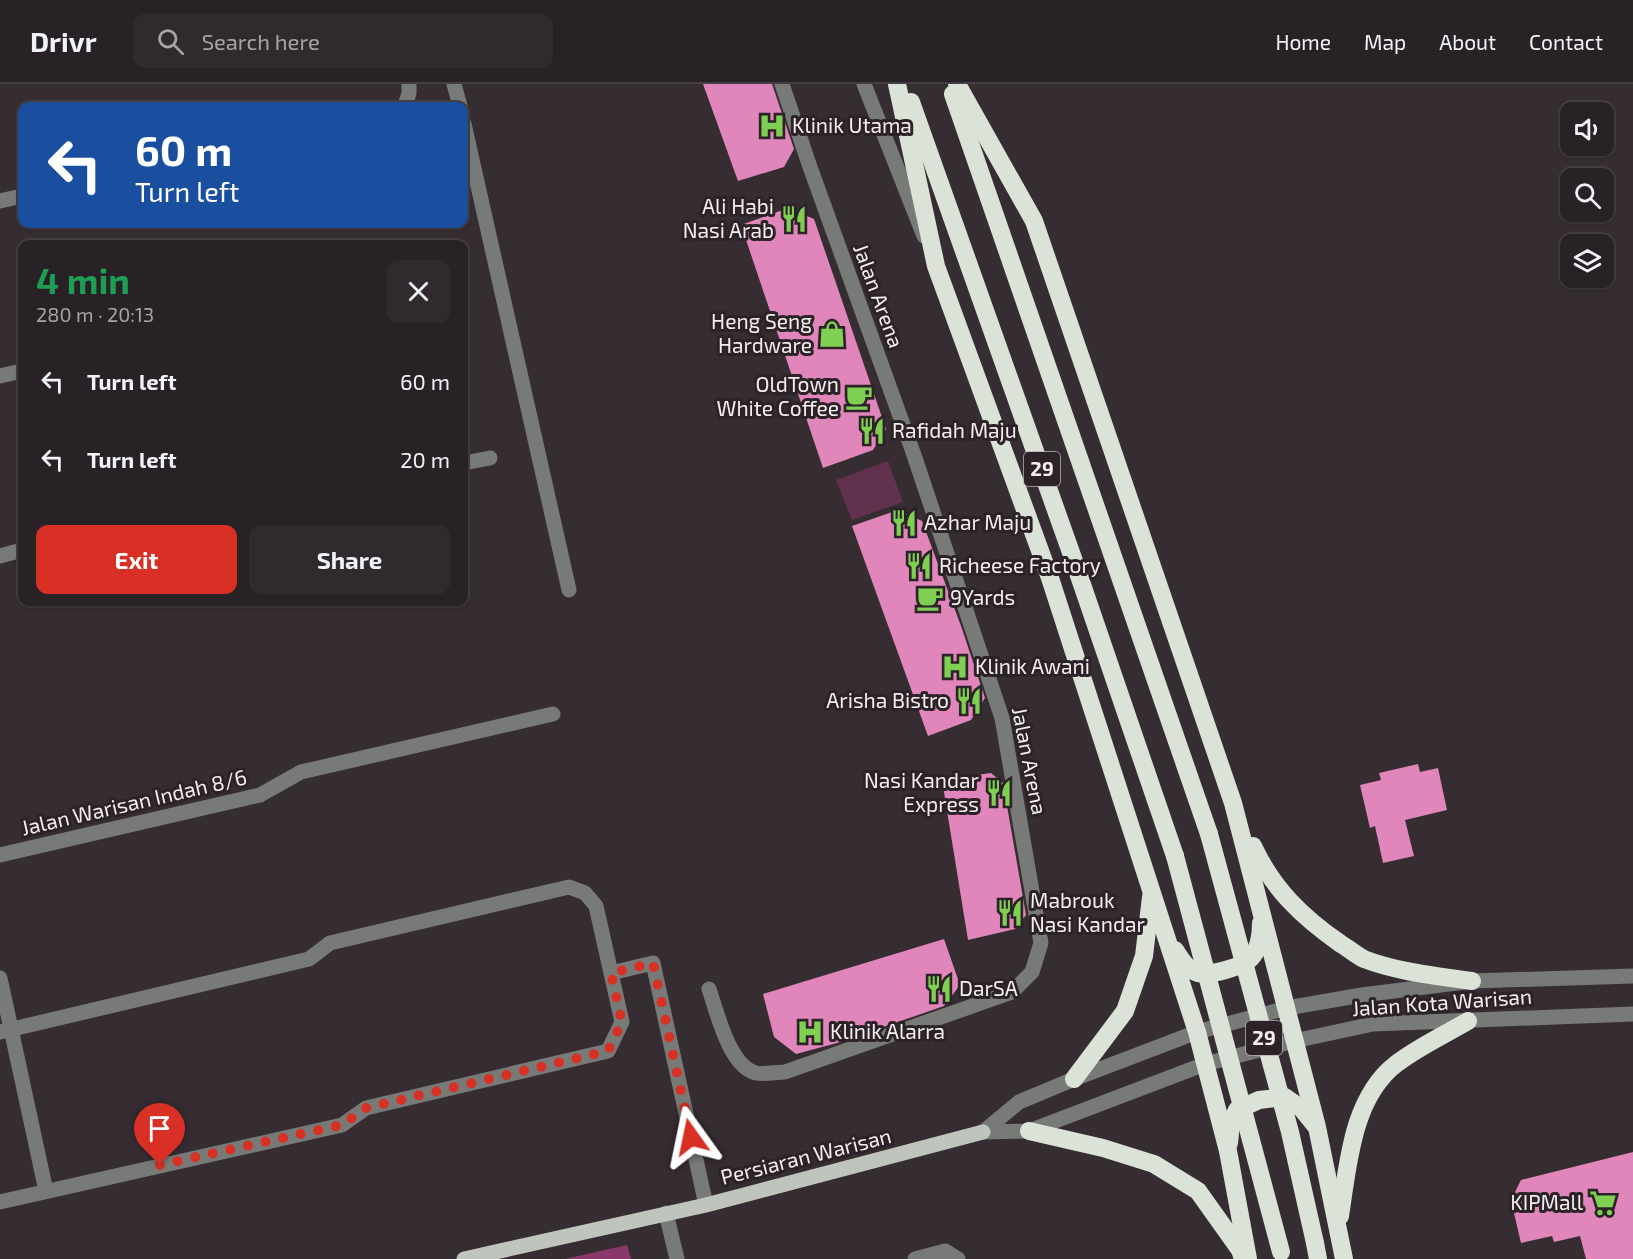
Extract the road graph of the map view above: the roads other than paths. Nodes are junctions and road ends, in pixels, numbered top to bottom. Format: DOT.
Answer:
graph roads {
  1 [pos="409,84"];
  2 [pos="454,84"];
  3 [pos="782,84"];
  4 [pos="864,84"];
  5 [pos="897,84"];
  6 [pos="904,84"];
  7 [pos="950,84"];
  8 [pos="957,84"];
  9 [pos="406,102"];
  10 [pos="459,102"];
  11 [pos="468,142"];
  12 [pos="18,197"];
  13 [pos="0,201"];
  14 [pos="936,266"];
  15 [pos="18,372"];
  16 [pos="0,376"];
  17 [pos="490,458"];
  18 [pos="468,462"];
  19 [pos="18,551"];
  20 [pos="0,556"];
  21 [pos="568,590"];
  22 [pos="553,714"];
  23 [pos="1233,803"];
  24 [pos="0,855"];
  25 [pos="1151,895"];
  26 [pos="1261,909"];
  27 [pos="1167,938"];
  28 [pos="611,973"];
  29 [pos="1633,976"];
  30 [pos="0,978"];
  31 [pos="1472,981"];
  32 [pos="709,989"];
  33 [pos="1287,1008"];
  34 [pos="1633,1014"];
  35 [pos="1468,1022"];
  36 [pos="5,1031"];
  37 [pos="1197,1032"];
  38 [pos="1294,1041"];
  39 [pos="1205,1064"];
  40 [pos="1074,1078"];
  41 [pos="1317,1127"];
  42 [pos="1029,1131"];
  43 [pos="982,1132"];
  44 [pos="1228,1151"];
  45 [pos="46,1191"];
  46 [pos="0,1202"];
  47 [pos="706,1205"];
  48 [pos="666,1213"];
  49 [pos="1338,1229"];
  50 [pos="1317,1251"];
  51 [pos="1282,1255"];
  52 [pos="464,1259"];
  53 [pos="677,1259"];
  54 [pos="915,1259"];
  55 [pos="958,1259"];
  56 [pos="1243,1259"];
  57 [pos="1248,1259"];
  58 [pos="1344,1259"];
  1 -- 9 [label="street"];
  2 -- 10 [label="street"];
  3 -- 32 [label="street, Jalan Arena"];
  4 -- 14 [label="street"];
  5 -- 14 [label="highway"];
  6 -- 51 [label="highway, 29, bridge"];
  7 -- 50 [label="highway, 29, bridge"];
  8 -- 23 [label="highway"];
  11 -- 21 [label="street"];
  12 -- 13 [label="street"];
  14 -- 25 [label="highway"];
  15 -- 16 [label="street"];
  17 -- 18 [label="street"];
  19 -- 20 [label="street"];
  22 -- 24 [label="street, Jalan Warisan Indah 8/6"];
  23 -- 26 [label="highway"];
  23 -- 31 [label="highway"];
  25 -- 27 [label="highway"];
  25 -- 40 [label="highway"];
  26 -- 27 [label="highway"];
  26 -- 33 [label="highway"];
  27 -- 37 [label="highway"];
  28 -- 36 [label="street"];
  28 -- 45 [label="street"];
  28 -- 47 [label="street"];
  29 -- 31 [label="street, Jalan Kota Warisan"];
  30 -- 36 [label="street"];
  31 -- 33 [label="street, Jalan Kota Warisan"];
  33 -- 37 [label="street, Jalan Kota Warisan"];
  33 -- 38 [label="highway"];
  34 -- 35 [label="street, Jalan Kota Warisan"];
  35 -- 38 [label="street, Jalan Kota Warisan"];
  35 -- 49 [label="highway"];
  36 -- 45 [label="street"];
  37 -- 39 [label="highway"];
  37 -- 40 [label="street, Jalan Kota Warisan"];
  38 -- 39 [label="street, Jalan Kota Warisan"];
  38 -- 41 [label="highway"];
  39 -- 42 [label="street, Jalan Kota Warisan"];
  39 -- 44 [label="highway"];
  40 -- 43 [label="street, Jalan Kota Warisan"];
  41 -- 44 [label="highway"];
  41 -- 49 [label="highway"];
  42 -- 43 [label="street, Jalan Kota Warisan"];
  42 -- 56 [label="highway"];
  43 -- 47 [label="main road, Persiaran Warisan"];
  44 -- 57 [label="highway"];
  45 -- 46 [label="street"];
  47 -- 48 [label="main road, Persiaran Warisan"];
  48 -- 52 [label="main road, Persiaran Warisan"];
  48 -- 53 [label="street"];
  49 -- 58 [label="highway"];
  54 -- 55 [label="street"];
}
